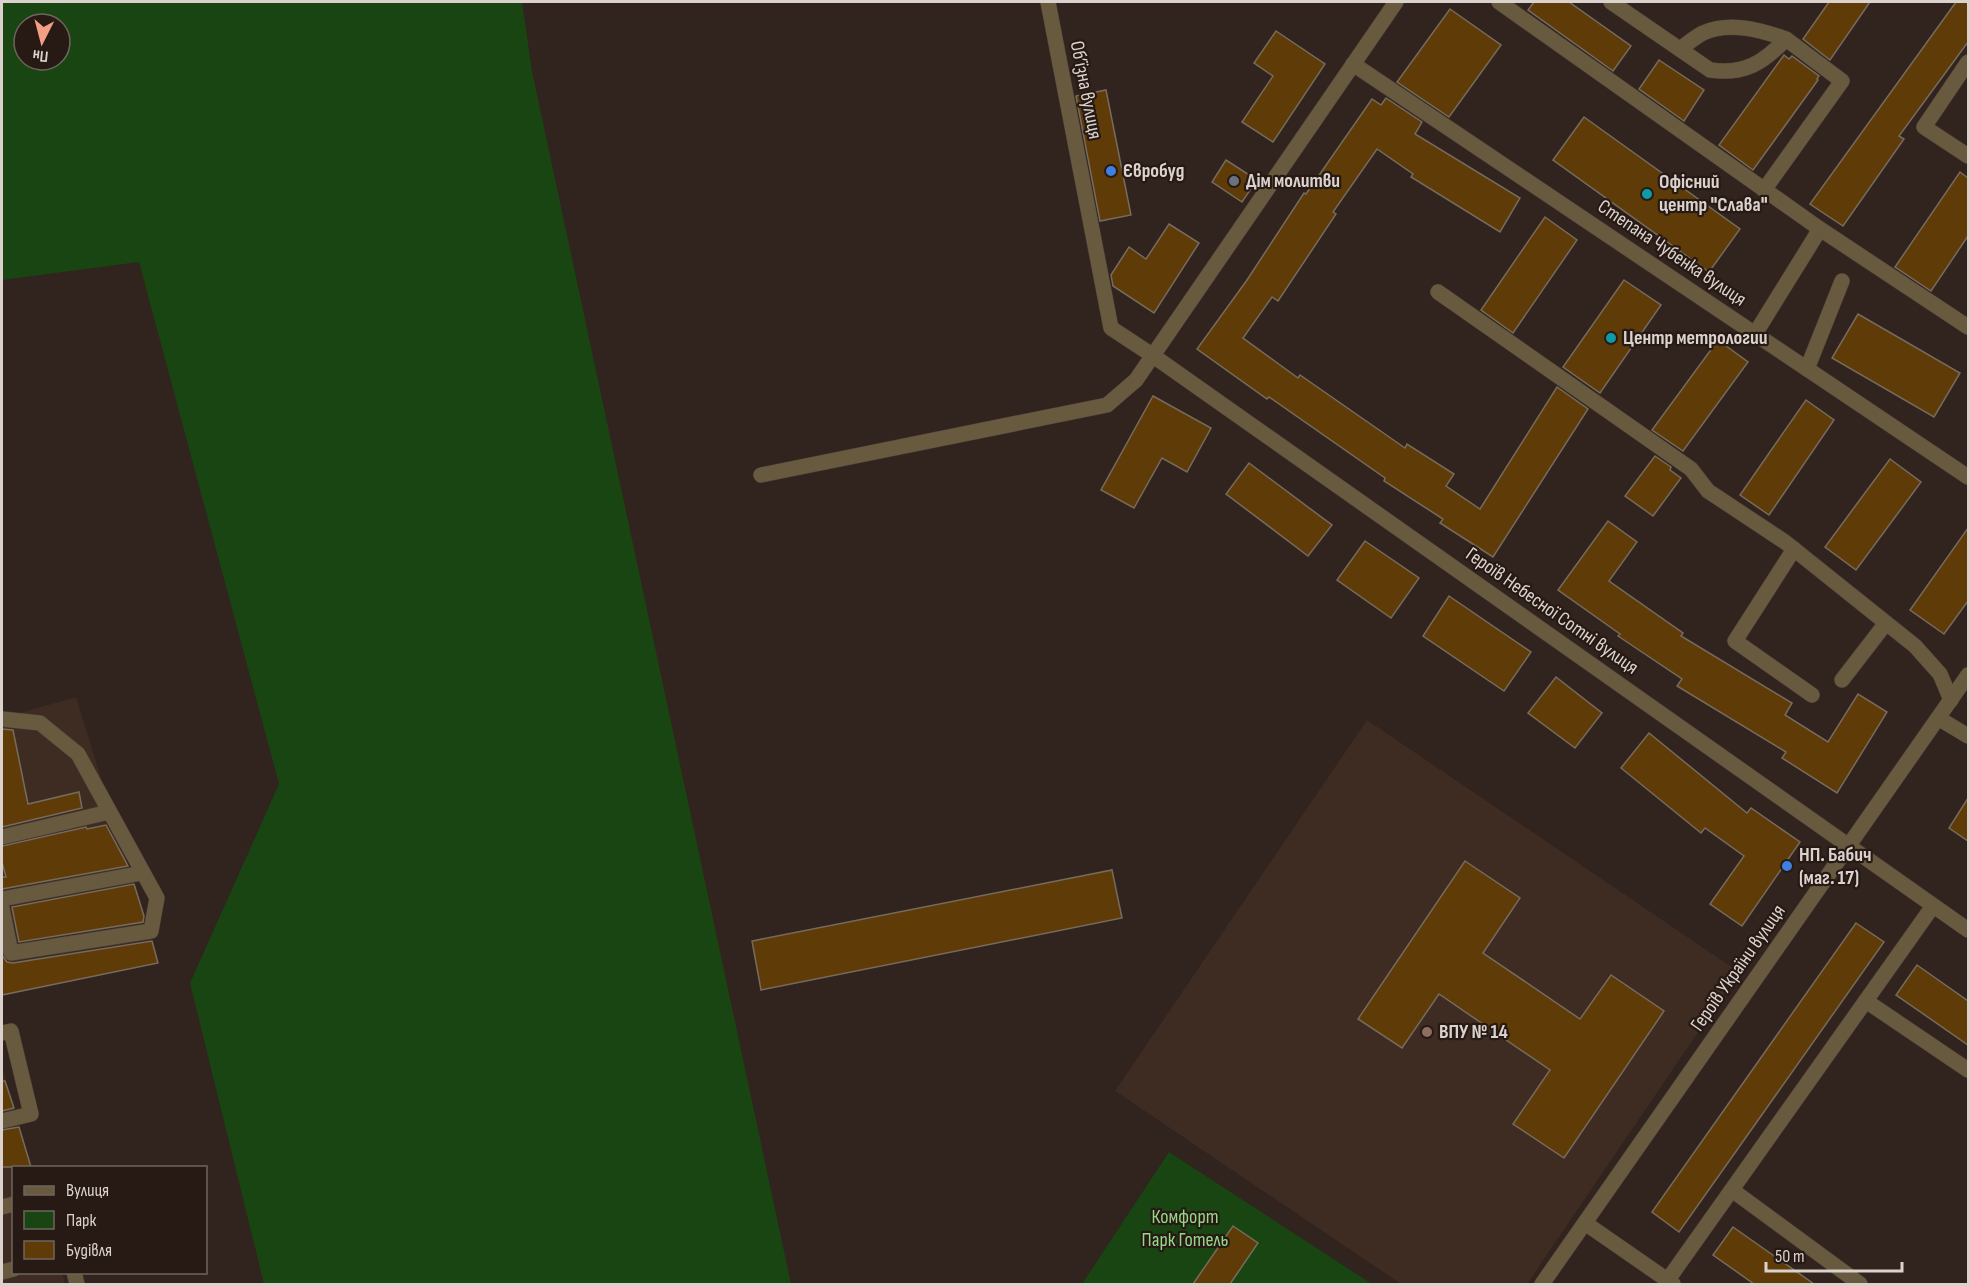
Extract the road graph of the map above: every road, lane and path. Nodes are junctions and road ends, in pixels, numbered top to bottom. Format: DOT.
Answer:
graph roads {
  1 [pos="1047,2"];
  2 [pos="1396,2"];
  3 [pos="1499,2"];
  4 [pos="1611,2"];
  5 [pos="1786,39"];
  6 [pos="1680,49"];
  7 [pos="1968,62"];
  8 [pos="1353,64"];
  9 [pos="1968,156"];
  10 [pos="1764,190"];
  11 [pos="1820,229"];
  12 [pos="1842,281"];
  13 [pos="1438,292"];
  14 [pos="1968,327"];
  15 [pos="1111,328"];
  16 [pos="1755,334"];
  17 [pos="1152,355"];
  18 [pos="1807,369"];
  19 [pos="761,475"];
  20 [pos="1968,477"];
  21 [pos="1794,549"];
  22 [pos="1886,623"];
  23 [pos="1968,675"];
  24 [pos="1842,680"];
  25 [pos="1812,695"];
  26 [pos="1951,700"];
  27 [pos="1938,718"];
  28 [pos="2,719"];
  29 [pos="1968,736"];
  30 [pos="109,812"];
  31 [pos="2,837"];
  32 [pos="1849,846"];
  33 [pos="142,873"];
  34 [pos="2,899"];
  35 [pos="1934,906"];
  36 [pos="2,908"];
  37 [pos="1968,930"];
  38 [pos="1866,1000"];
  39 [pos="2,1033"];
  40 [pos="1968,1071"];
  41 [pos="2,1121"];
  42 [pos="1732,1190"];
  43 [pos="1585,1223"];
  44 [pos="1670,1283"];
  45 [pos="1542,1284"];
  46 [pos="1860,1284"];
  1 -- 15 [label="street, Об’їзна вулиця"];
  2 -- 8 [label="street"];
  3 -- 10 [label="street"];
  4 -- 6 [label="street"];
  5 -- 6 [label="street"];
  5 -- 6 [label="street"];
  5 -- 10 [label="street"];
  7 -- 9 [label="street"];
  8 -- 16 [label="street, Степана Чубенка вулиця"];
  8 -- 17 [label="street"];
  10 -- 11 [label="street"];
  11 -- 14 [label="street"];
  11 -- 16 [label="street"];
  12 -- 18 [label="street"];
  13 -- 21 [label="street"];
  15 -- 17 [label="street, Героїв Небесної Сотні вулиця"];
  16 -- 18 [label="street, Степана Чубенка вулиця"];
  17 -- 19 [label="street"];
  17 -- 32 [label="street, Героїв Небесної Сотні вулиця"];
  18 -- 20 [label="street, Степана Чубенка вулиця"];
  21 -- 22 [label="street"];
  21 -- 25 [label="street"];
  22 -- 24 [label="street"];
  22 -- 26 [label="street"];
  23 -- 26 [label="street, Героїв України вулиця"];
  26 -- 27 [label="street, Героїв України вулиця"];
  27 -- 29 [label="street"];
  27 -- 32 [label="street, Героїв України вулиця"];
  28 -- 30 [label="street"];
  30 -- 31 [label="street"];
  30 -- 33 [label="street"];
  32 -- 35 [label="street, Героїв Небесної Сотні вулиця"];
  32 -- 43 [label="street, Героїв України вулиця"];
  33 -- 34 [label="street"];
  33 -- 36 [label="street"];
  35 -- 37 [label="street, Героїв Небесної Сотні вулиця"];
  35 -- 38 [label="street"];
  38 -- 40 [label="street"];
  38 -- 42 [label="street"];
  39 -- 41 [label="street"];
  42 -- 44 [label="street"];
  42 -- 46 [label="street"];
  43 -- 44 [label="street"];
  43 -- 45 [label="street, Героїв України вулиця"];
}
